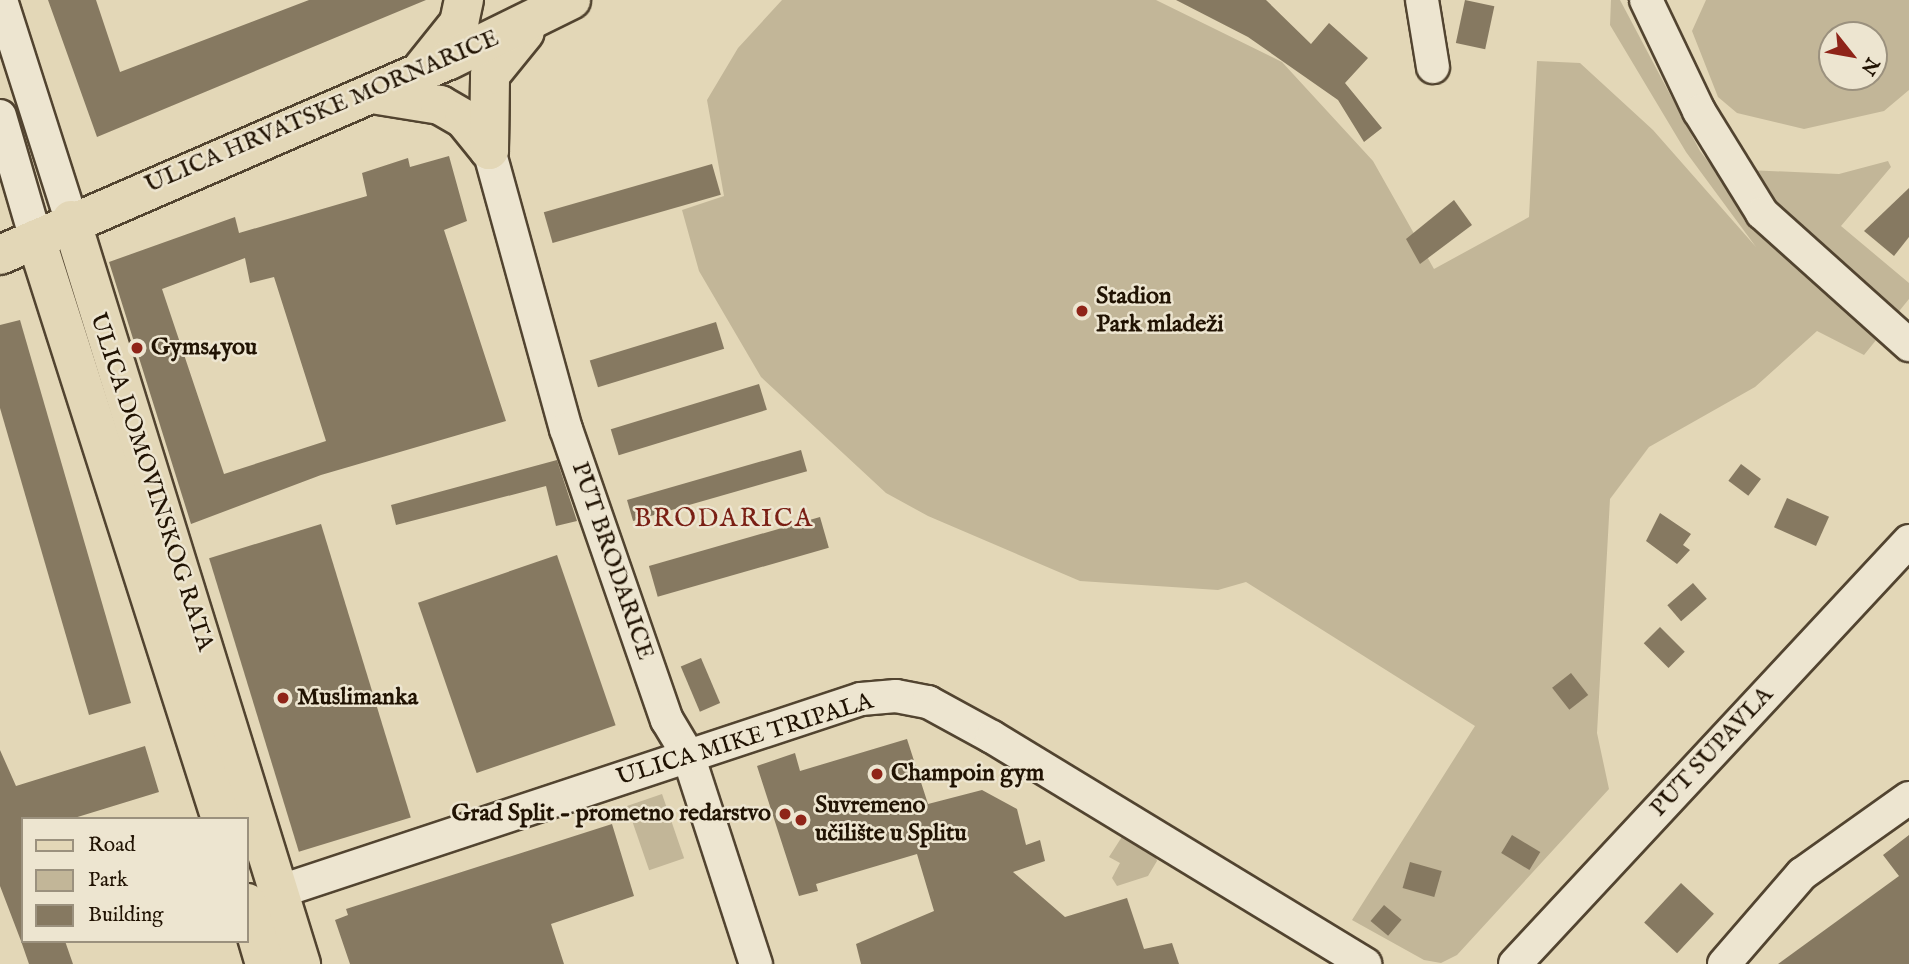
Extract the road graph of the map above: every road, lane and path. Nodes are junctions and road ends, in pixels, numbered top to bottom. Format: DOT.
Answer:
graph roads {
  1 [pos="1,0"];
  2 [pos="464,0"];
  3 [pos="1422,0"];
  4 [pos="1646,0"];
  5 [pos="539,4"];
  6 [pos="1433,67"];
  7 [pos="418,74"];
  8 [pos="372,94"];
  9 [pos="0,116"];
  10 [pos="489,150"];
  11 [pos="71,220"];
  12 [pos="36,239"];
  13 [pos="0,255"];
  14 [pos="1909,345"];
  15 [pos="1909,541"];
  16 [pos="688,755"];
  17 [pos="1909,798"];
  18 [pos="220,817"];
  19 [pos="240,817"];
  20 [pos="248,844"];
  21 [pos="263,897"];
  22 [pos="265,964"];
  23 [pos="301,964"];
  24 [pos="756,964"];
  25 [pos="1366,964"];
  26 [pos="1515,964"];
  27 [pos="1724,964"];
  1 -- 11 [label="street, ULICA DOMOVINSKOG RATA"];
  2 -- 7 [label="main road"];
  3 -- 6 [label="street"];
  4 -- 14 [label="street"];
  5 -- 7 [label="main road, ULICA HRVATSKE MORNARICE"];
  5 -- 10 [label="main road"];
  7 -- 8 [label="main road, ULICA HRVATSKE MORNARICE"];
  8 -- 10 [label="main road"];
  8 -- 11 [label="main road, ULICA HRVATSKE MORNARICE"];
  9 -- 12 [label="street, ULICA DOMOVINSKOG RATA"];
  10 -- 16 [label="street, PUT BRODARICE"];
  11 -- 12 [label="main road, ULICA HRVATSKE MORNARICE"];
  11 -- 19 [label="main road, ULICA DOMOVINSKOG RATA"];
  12 -- 13 [label="main road, ULICA HRVATSKE MORNARICE"];
  12 -- 18 [label="main road, ULICA DOMOVINSKOG RATA"];
  15 -- 26 [label="street, PUT SUPAVLA"];
  16 -- 21 [label="street, ULICA MIKE TRIPALA"];
  16 -- 24 [label="street, PUT BRODARICE"];
  16 -- 25 [label="street, ULICA MIKE TRIPALA"];
  17 -- 27 [label="street"];
  20 -- 21 [label="main road, ULICA DOMOVINSKOG RATA"];
  21 -- 22 [label="main road, ULICA DOMOVINSKOG RATA"];
  21 -- 23 [label="main road, ULICA DOMOVINSKOG RATA"];
}
